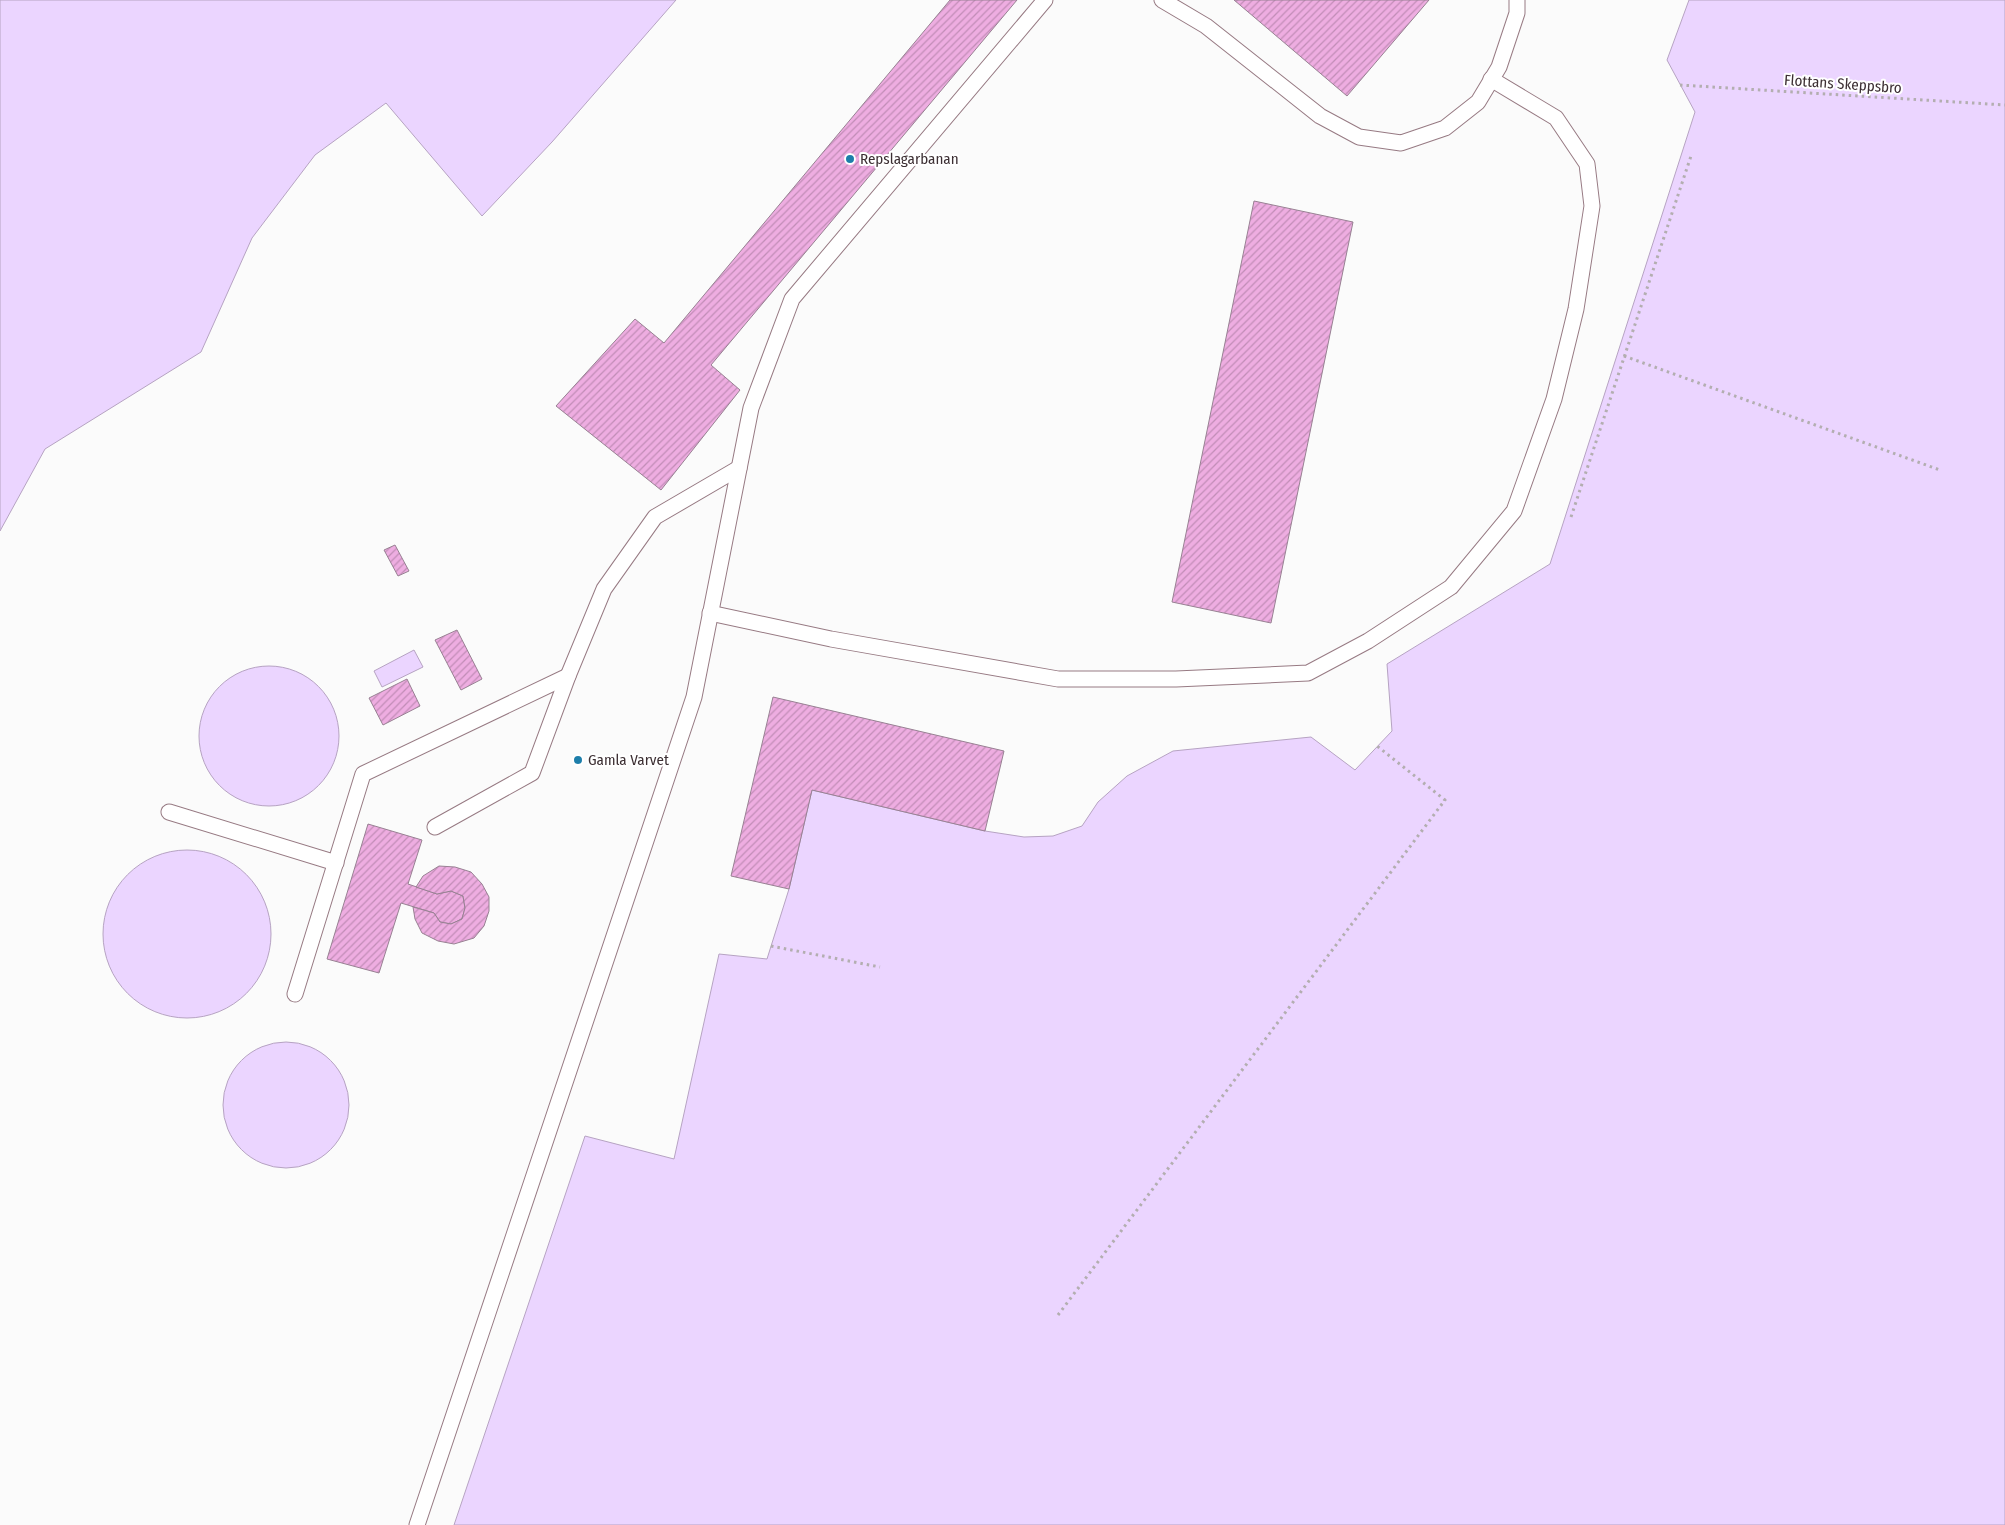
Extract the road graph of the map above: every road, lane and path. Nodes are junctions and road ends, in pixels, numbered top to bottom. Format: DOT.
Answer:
graph roads {
  1 [pos="1045,0"];
  2 [pos="1162,0"];
  3 [pos="1517,0"];
  4 [pos="1492,79"];
  5 [pos="1680,85"];
  6 [pos="2005,105"];
  7 [pos="1692,153"];
  8 [pos="1624,356"];
  9 [pos="739,468"];
  10 [pos="1940,470"];
  11 [pos="1571,516"];
  12 [pos="710,613"];
  13 [pos="568,676"];
  14 [pos="1377,746"];
  15 [pos="169,812"];
  16 [pos="435,827"];
  17 [pos="336,863"];
  18 [pos="771,946"];
  19 [pos="880,967"];
  20 [pos="295,994"];
  21 [pos="1058,1315"];
  22 [pos="417,1525"];
  1 -- 9 [label="lane"];
  2 -- 4 [label="lane"];
  3 -- 4 [label="lane"];
  4 -- 12 [label="lane"];
  5 -- 6 [label="path, Flottans Skeppsbro"];
  7 -- 8 [label="path"];
  8 -- 10 [label="path"];
  8 -- 11 [label="path"];
  9 -- 12 [label="lane"];
  9 -- 13 [label="lane"];
  12 -- 22 [label="lane"];
  13 -- 16 [label="lane"];
  13 -- 17 [label="lane"];
  14 -- 21 [label="path"];
  15 -- 17 [label="lane"];
  17 -- 20 [label="lane"];
  18 -- 19 [label="path"];
}
